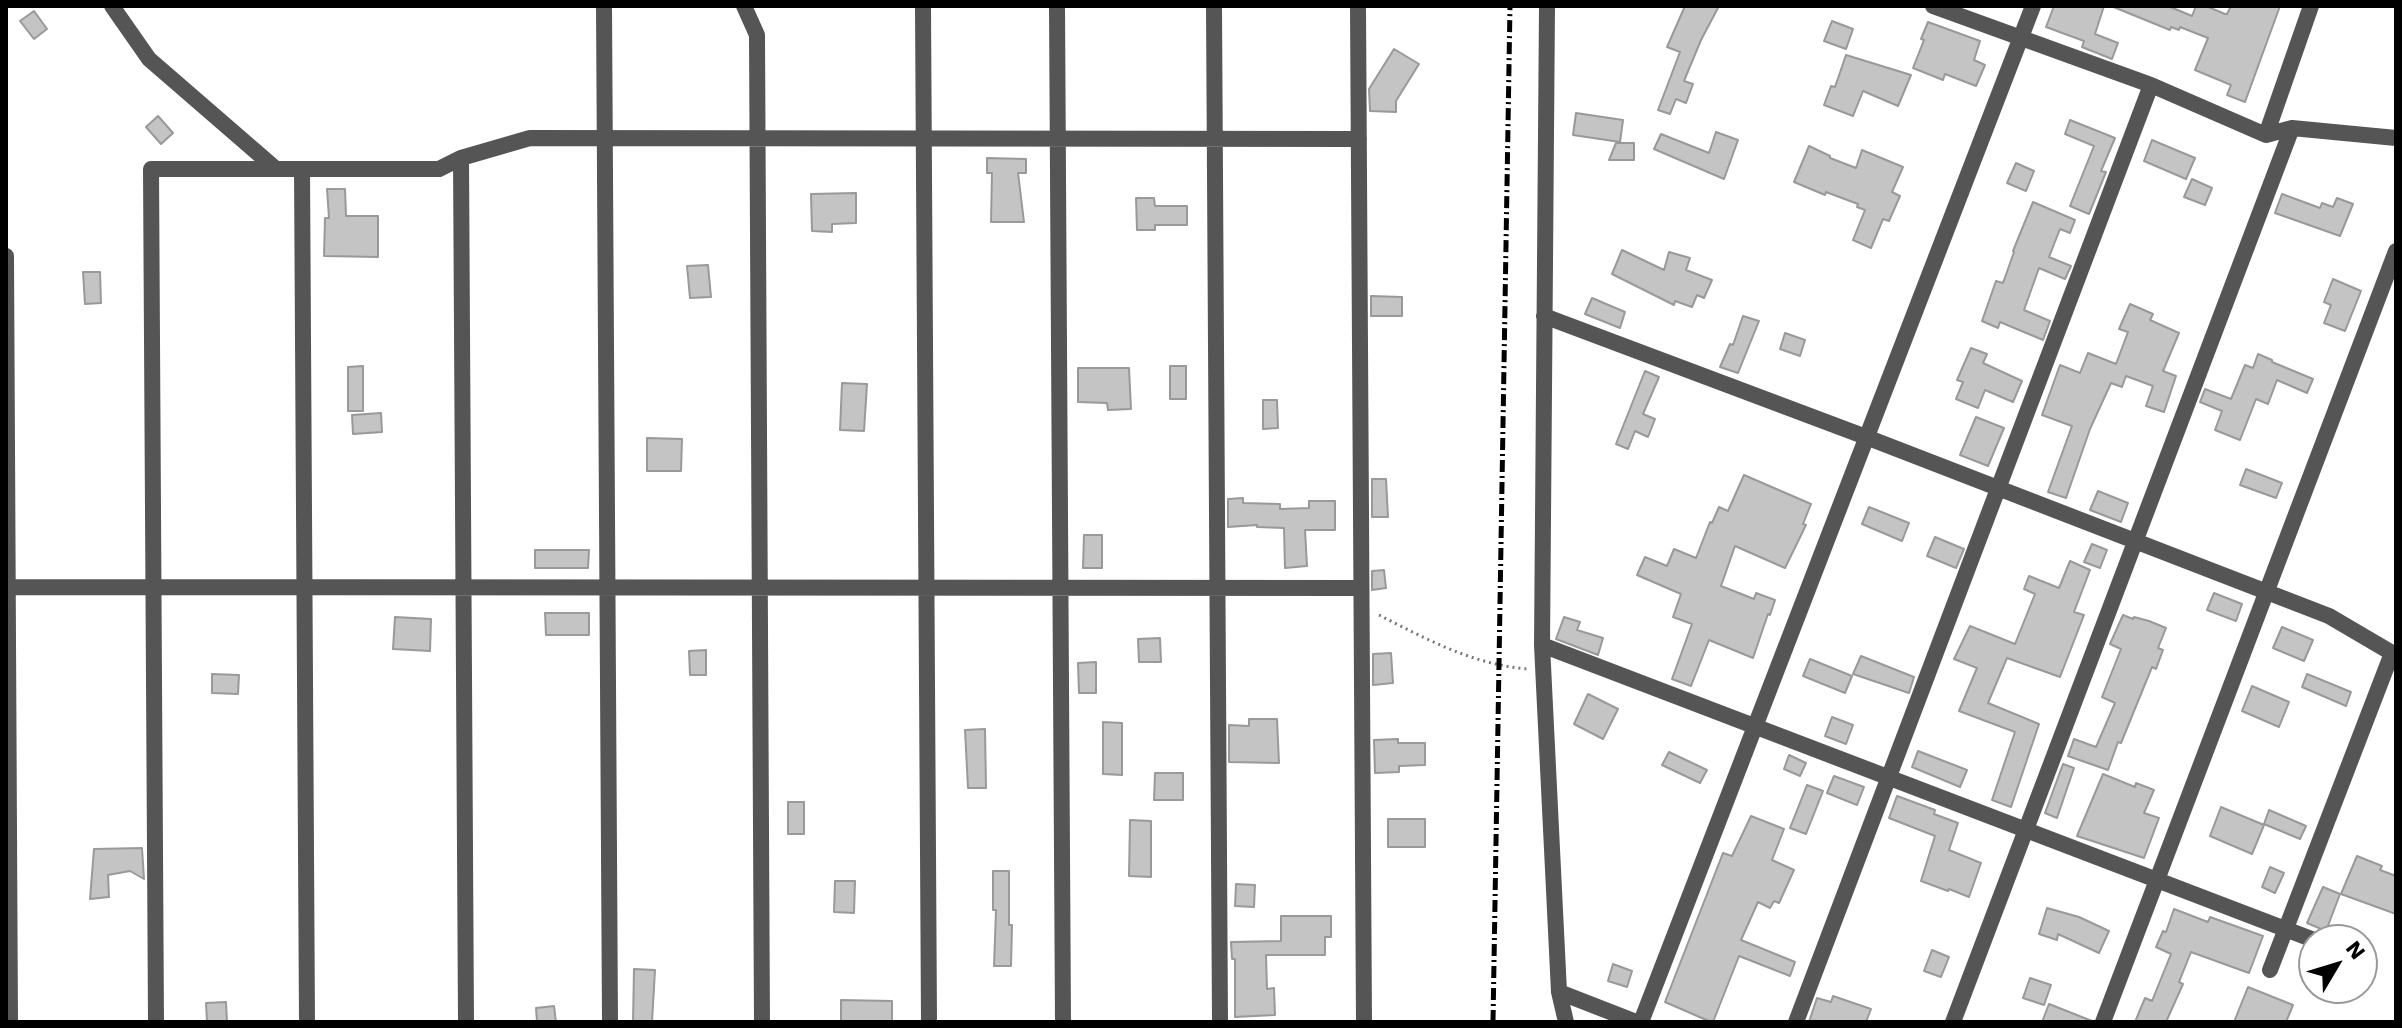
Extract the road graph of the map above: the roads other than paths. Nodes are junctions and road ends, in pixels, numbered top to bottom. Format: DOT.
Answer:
graph roads {
  1 [pos="112,6"];
  2 [pos="604,6"];
  3 [pos="744,6"];
  4 [pos="923,6"];
  5 [pos="1057,6"];
  6 [pos="1214,6"];
  7 [pos="1358,6"];
  8 [pos="1547,6"];
  9 [pos="1933,6"];
  10 [pos="2033,6"];
  11 [pos="2311,6"];
  12 [pos="2020,38"];
  13 [pos="2151,85"];
  14 [pos="2292,128"];
  15 [pos="2266,135"];
  16 [pos="605,138"];
  17 [pos="758,138"];
  18 [pos="924,138"];
  19 [pos="1057,138"];
  20 [pos="2396,138"];
  21 [pos="1215,139"];
  22 [pos="1359,139"];
  23 [pos="461,158"];
  24 [pos="276,169"];
  25 [pos="302,169"];
  26 [pos="2396,251"];
  27 [pos="6,256"];
  28 [pos="1544,316"];
  29 [pos="1866,437"];
  30 [pos="1998,488"];
  31 [pos="2135,541"];
  32 [pos="7,587"];
  33 [pos="154,587"];
  34 [pos="304,587"];
  35 [pos="464,587"];
  36 [pos="607,587"];
  37 [pos="760,587"];
  38 [pos="926,587"];
  39 [pos="1060,587"];
  40 [pos="1217,588"];
  41 [pos="1361,588"];
  42 [pos="2266,591"];
  43 [pos="1542,645"];
  44 [pos="1754,726"];
  45 [pos="1888,777"];
  46 [pos="2025,830"];
  47 [pos="2157,880"];
  48 [pos="2286,930"];
  49 [pos="2298,934"];
  50 [pos="2270,970"];
  51 [pos="1559,992"];
  52 [pos="10,1022"];
  53 [pos="156,1022"];
  54 [pos="307,1022"];
  55 [pos="466,1022"];
  56 [pos="610,1022"];
  57 [pos="762,1022"];
  58 [pos="929,1022"];
  59 [pos="1063,1022"];
  60 [pos="1220,1022"];
  61 [pos="1364,1022"];
  62 [pos="1566,1022"];
  63 [pos="1638,1022"];
  64 [pos="1796,1022"];
  65 [pos="1953,1022"];
  66 [pos="2103,1022"];
  1 -- 24 [label="street"];
  2 -- 16 [label="street"];
  3 -- 17 [label="street"];
  4 -- 18 [label="street"];
  5 -- 19 [label="street"];
  6 -- 21 [label="street"];
  7 -- 22 [label="street"];
  8 -- 28 [label="street"];
  9 -- 12 [label="street"];
  10 -- 12 [label="street"];
  11 -- 15 [label="street"];
  12 -- 13 [label="street"];
  12 -- 29 [label="street"];
  13 -- 15 [label="street"];
  13 -- 30 [label="street"];
  14 -- 15 [label="street"];
  14 -- 20 [label="street"];
  14 -- 31 [label="street"];
  16 -- 17 [label="street"];
  16 -- 23 [label="street"];
  16 -- 36 [label="street"];
  17 -- 18 [label="street"];
  17 -- 37 [label="street"];
  18 -- 19 [label="street"];
  18 -- 38 [label="street"];
  19 -- 21 [label="street"];
  19 -- 39 [label="street"];
  21 -- 22 [label="street"];
  21 -- 40 [label="street"];
  22 -- 41 [label="street"];
  23 -- 25 [label="street"];
  23 -- 35 [label="street"];
  24 -- 25 [label="street"];
  24 -- 33 [label="street"];
  25 -- 34 [label="street"];
  26 -- 42 [label="street"];
  27 -- 32 [label="street"];
  28 -- 29 [label="street"];
  28 -- 43 [label="street"];
  29 -- 30 [label="street"];
  29 -- 44 [label="street"];
  30 -- 31 [label="street"];
  30 -- 45 [label="street"];
  31 -- 42 [label="street"];
  31 -- 46 [label="street"];
  32 -- 33 [label="street"];
  32 -- 52 [label="street"];
  33 -- 34 [label="street"];
  33 -- 53 [label="street"];
  34 -- 35 [label="street"];
  34 -- 54 [label="street"];
  35 -- 36 [label="street"];
  35 -- 55 [label="street"];
  36 -- 37 [label="street"];
  36 -- 56 [label="street"];
  37 -- 38 [label="street"];
  37 -- 57 [label="street"];
  38 -- 39 [label="street"];
  38 -- 58 [label="street"];
  39 -- 40 [label="street"];
  39 -- 59 [label="street"];
  40 -- 41 [label="street"];
  40 -- 60 [label="street"];
  41 -- 61 [label="street"];
  42 -- 47 [label="street"];
  42 -- 48 [label="street"];
  43 -- 44 [label="street"];
  43 -- 51 [label="street"];
  44 -- 45 [label="street"];
  44 -- 63 [label="street"];
  45 -- 46 [label="street"];
  45 -- 64 [label="street"];
  46 -- 47 [label="street"];
  46 -- 65 [label="street"];
  47 -- 48 [label="street"];
  47 -- 66 [label="street"];
  48 -- 49 [label="street"];
  48 -- 50 [label="street"];
  51 -- 62 [label="street"];
  51 -- 63 [label="street"];
}
